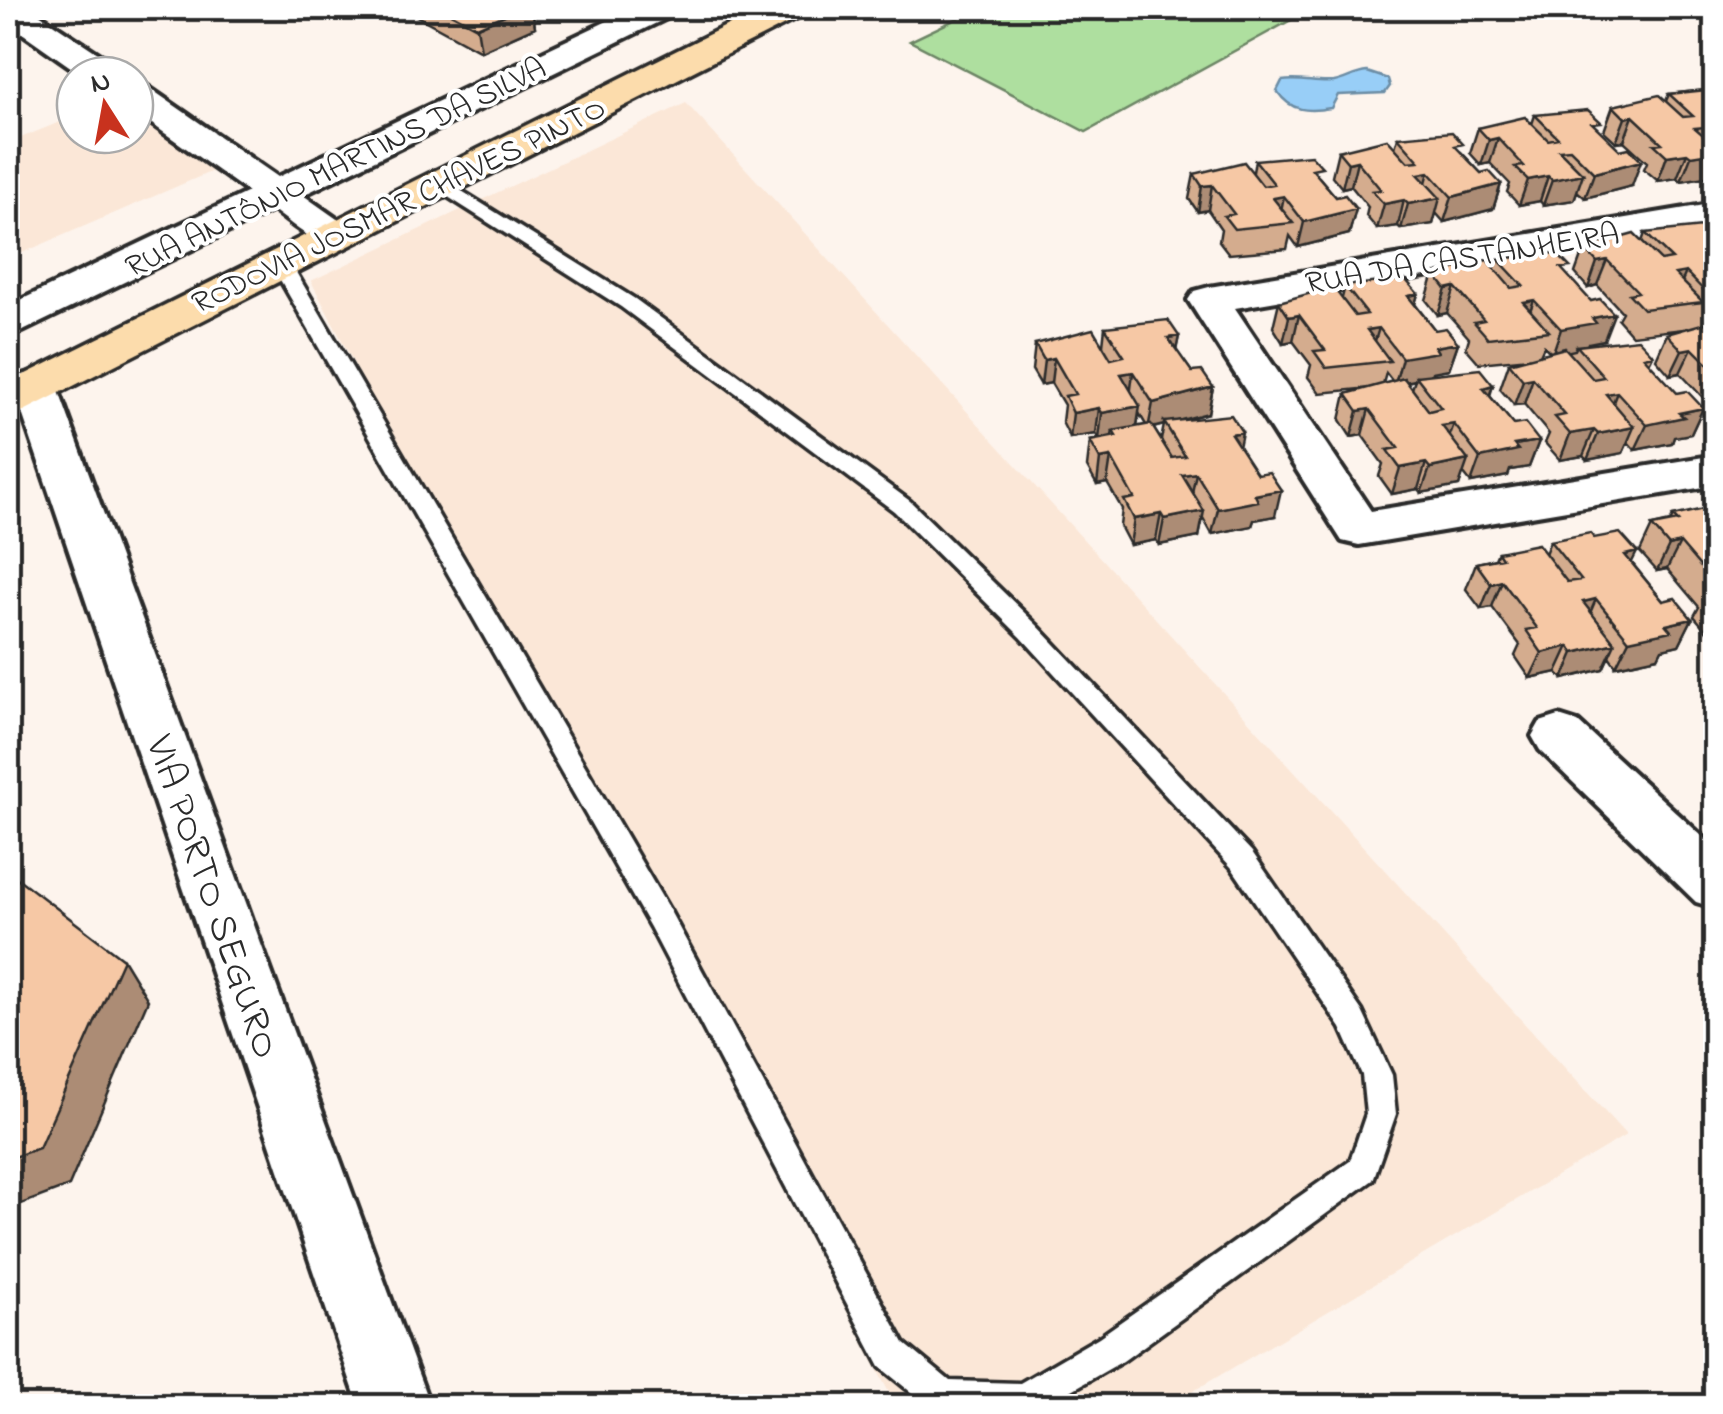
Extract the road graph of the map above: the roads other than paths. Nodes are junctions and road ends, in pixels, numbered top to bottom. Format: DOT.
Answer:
graph roads {
  1 [pos="661,8"];
  2 [pos="790,8"];
  3 [pos="29,21"];
  4 [pos="77,55"];
  5 [pos="155,109"];
  6 [pos="441,184"];
  7 [pos="278,195"];
  8 [pos="1716,216"];
  9 [pos="333,234"];
  10 [pos="280,262"];
  11 [pos="8,322"];
  12 [pos="22,393"];
  13 [pos="1716,470"];
  14 [pos="1559,736"];
  15 [pos="1716,885"];
  16 [pos="395,1406"];
  1 -- 7 [label="street, RUA ANTÔNIO MARTINS DA SILVA"];
  2 -- 6 [label="main road, RODOVIA JOSMAR CHAVES PINTO"];
  3 -- 4 [label="street"];
  5 -- 7 [label="street"];
  6 -- 9 [label="main road, RODOVIA JOSMAR CHAVES PINTO"];
  6 -- 10 [label="lane"];
  7 -- 9 [label="street"];
  7 -- 11 [label="street, RUA ANTÔNIO MARTINS DA SILVA"];
  8 -- 13 [label="street, RUA DA CASTANHEIRA"];
  9 -- 10 [label="main road, RODOVIA JOSMAR CHAVES PINTO"];
  10 -- 12 [label="main road, RODOVIA JOSMAR CHAVES PINTO"];
  12 -- 16 [label="street, VIA PORTO SEGURO"];
  14 -- 15 [label="street"];
}
